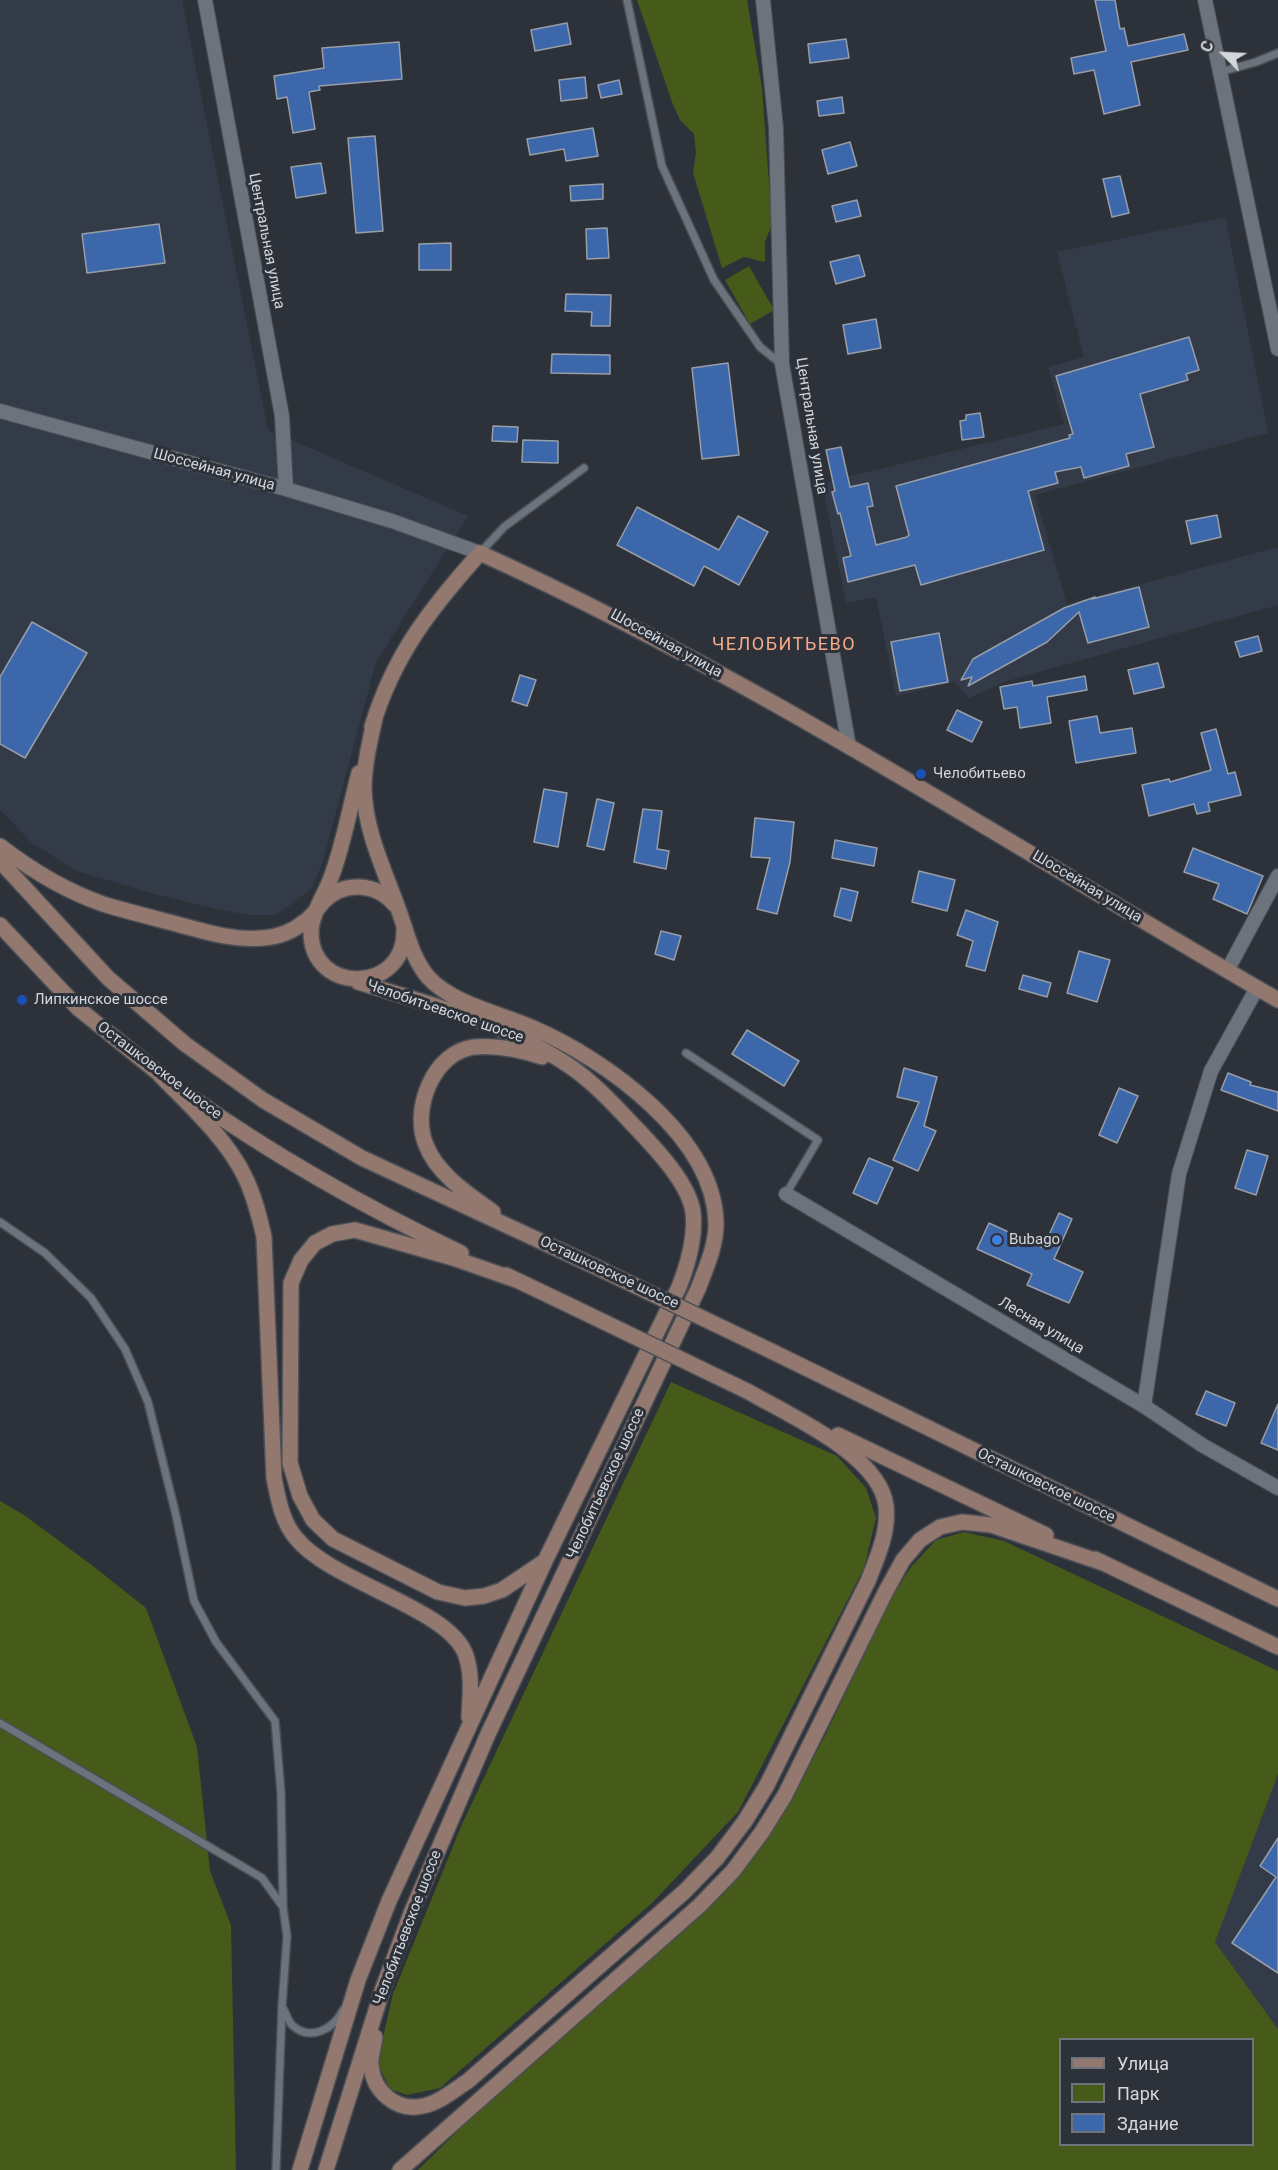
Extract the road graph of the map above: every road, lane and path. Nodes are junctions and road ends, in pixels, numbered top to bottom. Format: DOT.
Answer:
graph roads {
  1 [pos="205,0"];
  2 [pos="627,0"];
  3 [pos="763,0"];
  4 [pos="1205,0"];
  5 [pos="1278,53"];
  6 [pos="1220,72"];
  7 [pos="1278,349"];
  8 [pos="782,364"];
  9 [pos="0,411"];
  10 [pos="584,468"];
  11 [pos="286,489"];
  12 [pos="480,553"];
  13 [pos="375,718"];
  14 [pos="849,747"];
  15 [pos="0,846"];
  16 [pos="0,861"];
  17 [pos="1278,876"];
  18 [pos="317,909"];
  19 [pos="401,917"];
  20 [pos="0,925"];
  21 [pos="1227,971"];
  22 [pos="340,976"];
  23 [pos="1257,988"];
  24 [pos="1278,1000"];
  25 [pos="686,1053"];
  26 [pos="160,1075"];
  27 [pos="606,1096"];
  28 [pos="786,1194"];
  29 [pos="0,1222"];
  30 [pos="542,1242"];
  31 [pos="516,1280"];
  32 [pos="749,1392"];
  33 [pos="1144,1406"];
  34 [pos="1278,1488"];
  35 [pos="544,1561"];
  36 [pos="1103,1563"];
  37 [pos="1278,1599"];
  38 [pos="1278,1647"];
  39 [pos="0,1723"];
  40 [pos="468,1724"];
  41 [pos="283,1907"];
  42 [pos="358,1980"];
  43 [pos="383,1988"];
  44 [pos="282,2006"];
  45 [pos="276,2170"];
  46 [pos="300,2170"];
  47 [pos="326,2170"];
  48 [pos="400,2170"];
  1 -- 11 [label="street, Центральная улица"];
  2 -- 8 [label="lane"];
  3 -- 8 [label="street, Центральная улица"];
  4 -- 6 [label="street"];
  5 -- 6 [label="lane"];
  6 -- 7 [label="street"];
  8 -- 14 [label="street, Центральная улица"];
  9 -- 11 [label="street, Шоссейная улица"];
  10 -- 12 [label="lane"];
  11 -- 12 [label="street, Шоссейная улица"];
  12 -- 13 [label="street, Челобитьевское шоссе"];
  12 -- 14 [label="street, Шоссейная улица"];
  13 -- 18 [label="street, Челобитьевское шоссе"];
  13 -- 19 [label="street, Челобитьевское шоссе"];
  14 -- 21 [label="street, Шоссейная улица"];
  15 -- 18 [label="street"];
  16 -- 30 [label="street, Осташковское шоссе"];
  17 -- 21 [label="street"];
  18 -- 19 [label="street, Челобитьевское шоссе"];
  18 -- 22 [label="street, Челобитьевское шоссе"];
  19 -- 22 [label="street, Челобитьевское шоссе"];
  19 -- 43 [label="street, Челобитьевское шоссе"];
  20 -- 26 [label="street, Осташковское шоссе"];
  21 -- 23 [label="street, Шоссейная улица"];
  22 -- 27 [label="street, Челобитьевское шоссе"];
  23 -- 24 [label="street, Шоссейная улица"];
  23 -- 33 [label="street"];
  25 -- 28 [label="lane"];
  26 -- 31 [label="street, Осташковское шоссе"];
  26 -- 40 [label="street"];
  27 -- 30 [label="street"];
  27 -- 35 [label="street, Челобитьевское шоссе"];
  28 -- 33 [label="street, Лесная улица"];
  29 -- 41 [label="lane"];
  30 -- 37 [label="street, Осташковское шоссе, bridge"];
  31 -- 32 [label="street, Осташковское шоссе, bridge"];
  31 -- 35 [label="street"];
  32 -- 36 [label="street, Осташковское шоссе"];
  32 -- 43 [label="street"];
  33 -- 34 [label="street, Лесная улица"];
  35 -- 40 [label="street, Челобитьевское шоссе"];
  36 -- 38 [label="street, Осташковское шоссе"];
  36 -- 48 [label="street"];
  39 -- 41 [label="lane"];
  40 -- 42 [label="street, Челобитьевское шоссе"];
  41 -- 44 [label="lane"];
  42 -- 44 [label="lane"];
  42 -- 46 [label="street, Челобитьевское шоссе"];
  43 -- 47 [label="street, Челобитьевское шоссе"];
  44 -- 45 [label="lane"];
}
